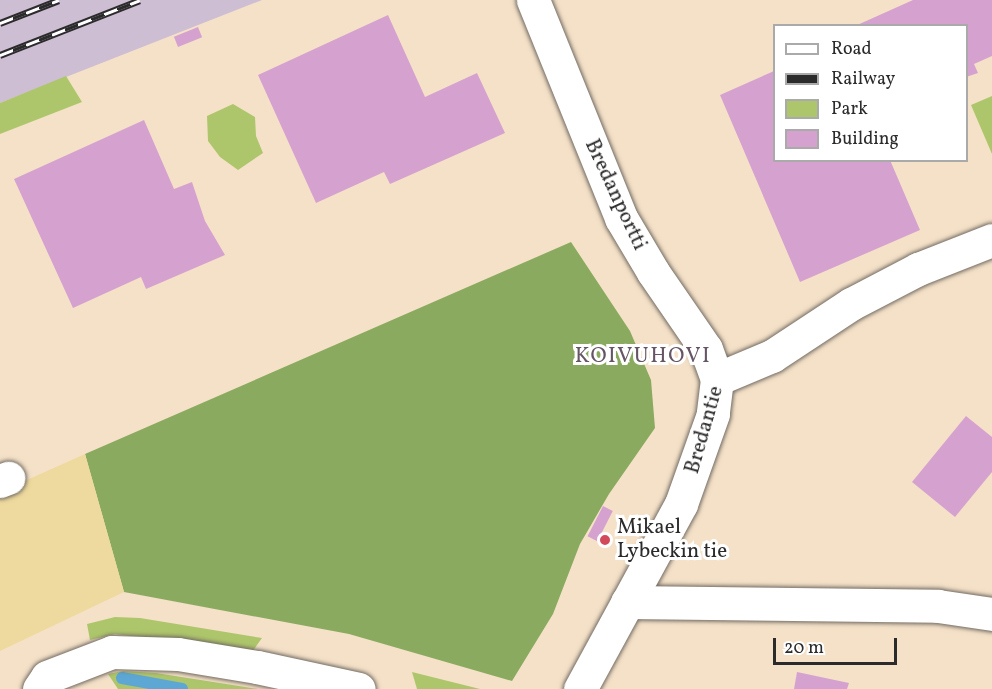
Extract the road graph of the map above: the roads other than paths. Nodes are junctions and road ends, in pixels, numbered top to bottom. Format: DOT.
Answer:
graph roads {
  1 [pos="533,0"];
  2 [pos="992,240"];
  3 [pos="717,379"];
  4 [pos="627,602"];
  5 [pos="992,614"];
  6 [pos="39,689"];
  7 [pos="359,689"];
  8 [pos="580,689"];
  1 -- 3 [label="street, Bredanportti"];
  2 -- 3 [label="street, Bredantie"];
  3 -- 4 [label="street, Bredantie"];
  4 -- 5 [label="street"];
  4 -- 8 [label="street, Bredantie"];
  6 -- 7 [label="street"];
}
